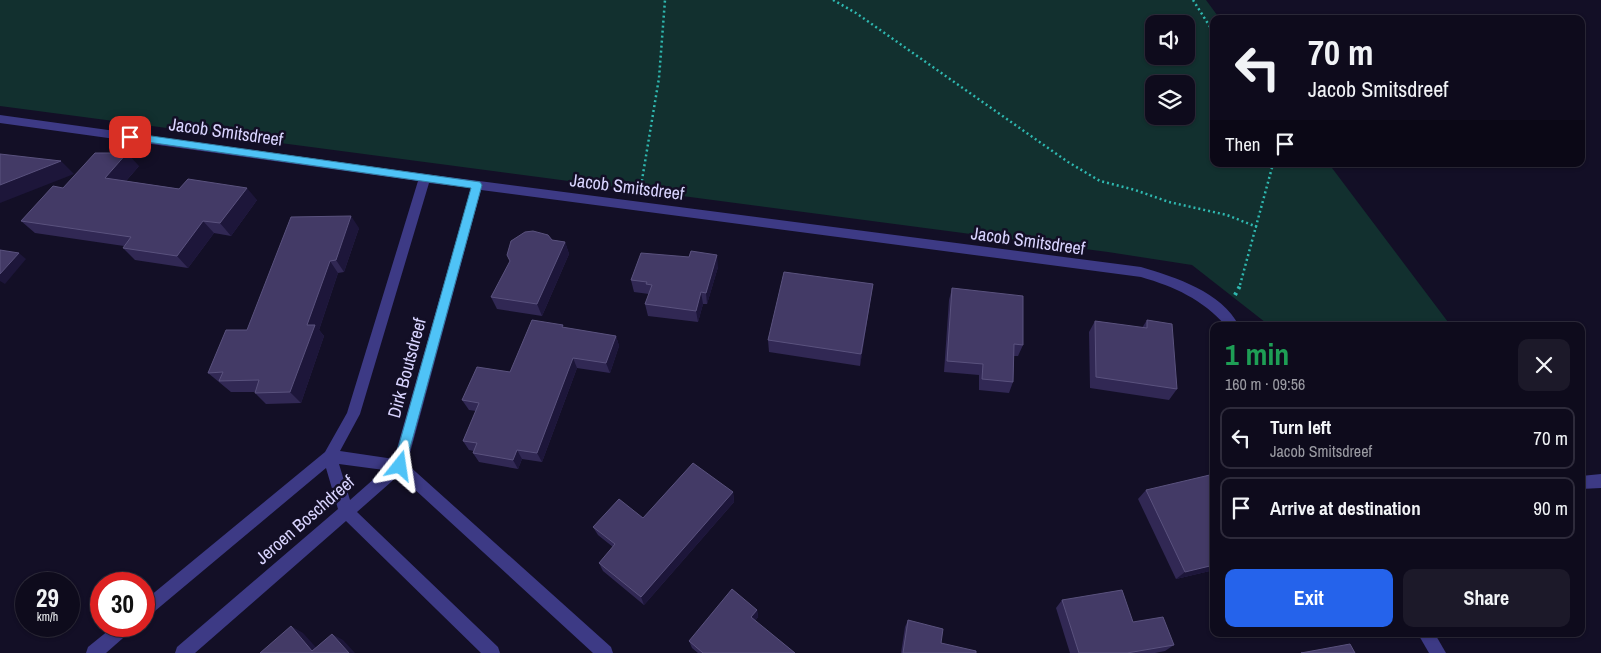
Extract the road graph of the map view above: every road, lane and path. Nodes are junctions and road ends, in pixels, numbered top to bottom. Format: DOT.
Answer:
graph roads {
  1 [pos="665,0"];
  2 [pos="833,0"];
  3 [pos="1193,0"];
  4 [pos="1210,27"];
  5 [pos="0,118"];
  6 [pos="1272,167"];
  7 [pos="425,178"];
  8 [pos="477,185"];
  9 [pos="637,206"];
  10 [pos="1257,227"];
  11 [pos="1224,315"];
  12 [pos="1230,322"];
  13 [pos="330,456"];
  14 [pos="400,466"];
  15 [pos="1601,481"];
  16 [pos="1585,483"];
  17 [pos="346,511"];
  18 [pos="155,602"];
  19 [pos="113,637"];
  20 [pos="1428,637"];
  21 [pos="94,653"];
  22 [pos="183,653"];
  23 [pos="492,653"];
  24 [pos="605,653"];
  25 [pos="1438,653"];
  1 -- 9 [label="path"];
  2 -- 10 [label="path"];
  3 -- 4 [label="path"];
  5 -- 7 [label="street, Jacob Smitsdreef"];
  6 -- 10 [label="path"];
  7 -- 8 [label="street, Jacob Smitsdreef"];
  7 -- 13 [label="street, Dirk Boutsdreef"];
  8 -- 9 [label="street, Jacob Smitsdreef"];
  8 -- 14 [label="street, Dirk Boutsdreef"];
  9 -- 11 [label="street, Jacob Smitsdreef"];
  10 -- 11 [label="path"];
  11 -- 12 [label="street, Jacob Smitsdreef"];
  13 -- 14 [label="street, Jeroen Boschdreef"];
  13 -- 17 [label="street"];
  13 -- 18 [label="street, Jeroen Boschdreef"];
  14 -- 17 [label="street, Jeroen Boschdreef"];
  14 -- 24 [label="street"];
  15 -- 16 [label="street"];
  17 -- 22 [label="street, Jeroen Boschdreef"];
  17 -- 23 [label="street"];
  19 -- 21 [label="street"];
  20 -- 25 [label="street"];
}
